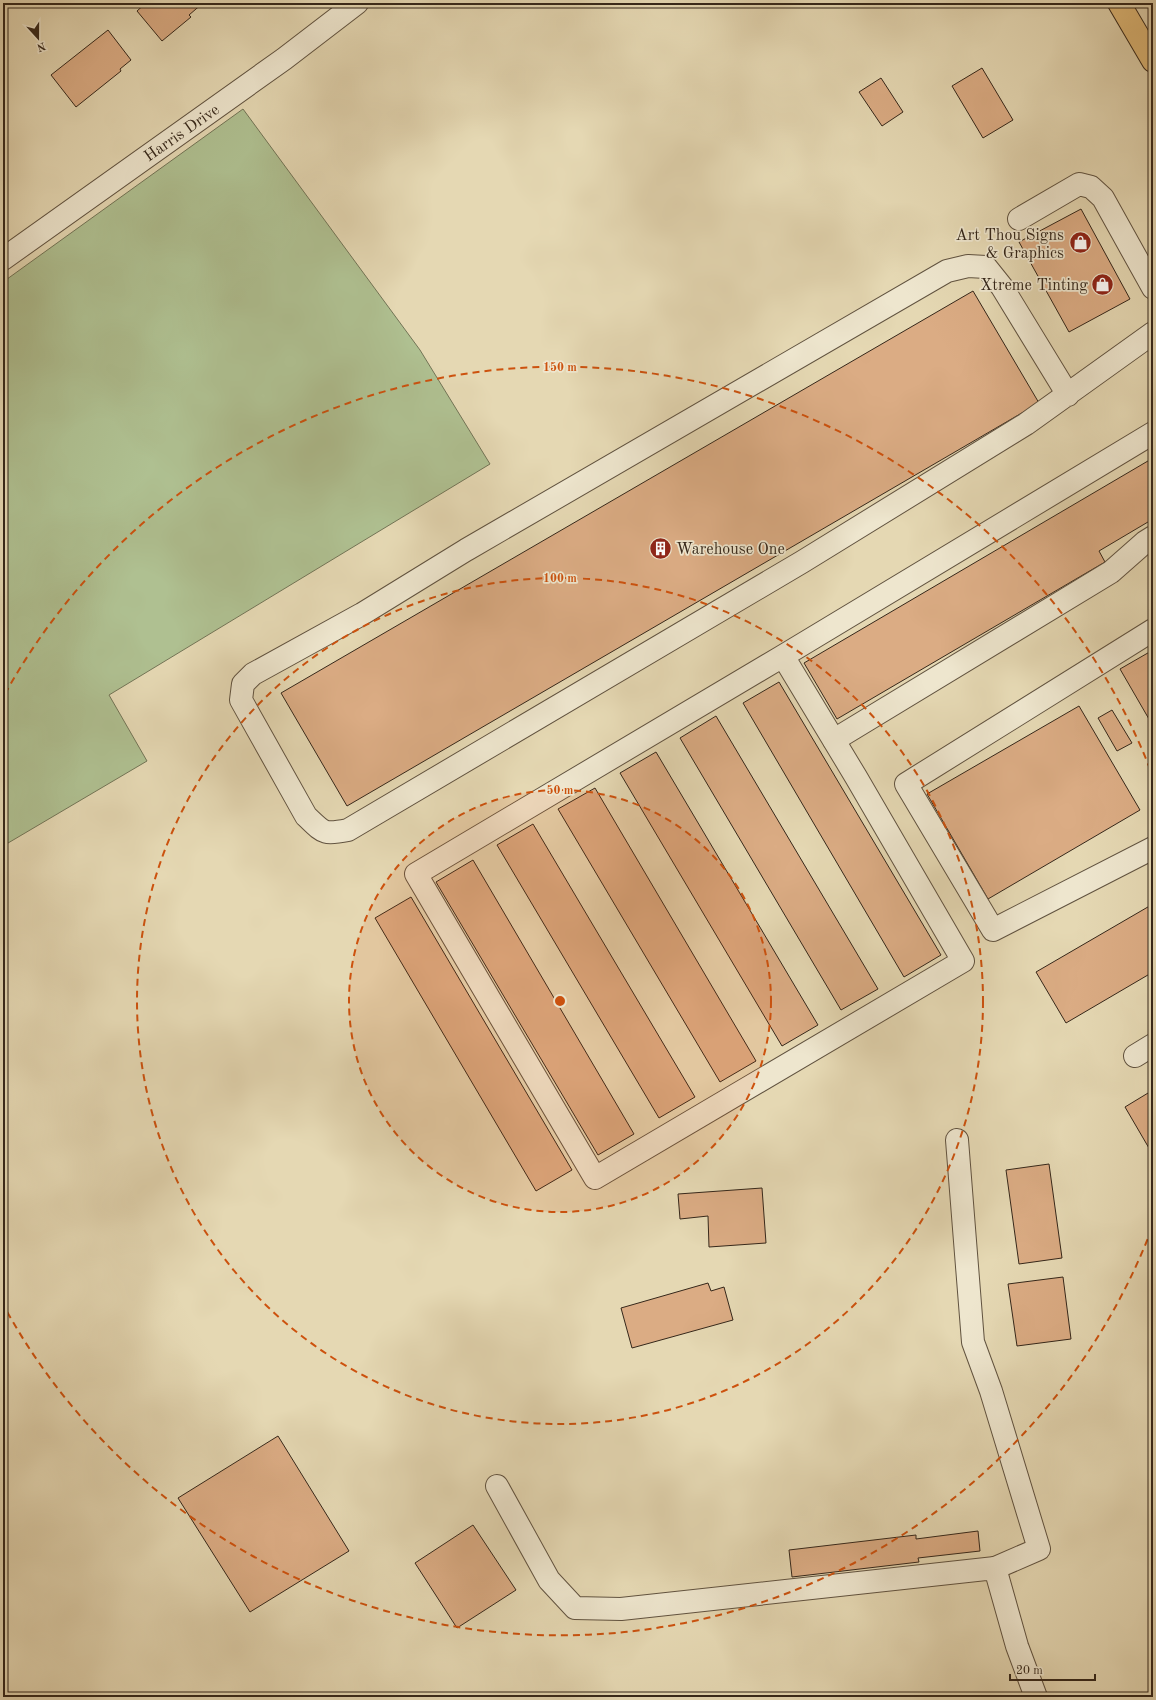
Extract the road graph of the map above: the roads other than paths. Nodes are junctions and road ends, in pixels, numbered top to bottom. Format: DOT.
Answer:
graph roads {
  1 [pos="357,3"];
  2 [pos="1119,3"];
  3 [pos="1153,61"];
  4 [pos="1019,219"];
  5 [pos="3,259"];
  6 [pos="1153,288"];
  7 [pos="1153,333"];
  8 [pos="1068,395"];
  9 [pos="1153,433"];
  10 [pos="1153,537"];
  11 [pos="1153,630"];
  12 [pos="783,656"];
  13 [pos="834,740"];
  14 [pos="1153,848"];
  15 [pos="956,1140"];
  16 [pos="497,1486"];
  17 [pos="995,1568"];
  18 [pos="1036,1697"];
  1 -- 5 [label="street, Harris Drive"];
  2 -- 3 [label="highway"];
  4 -- 6 [label="street"];
  7 -- 8 [label="street"];
  8 -- 8 [label="street"];
  9 -- 12 [label="street"];
  10 -- 13 [label="street"];
  11 -- 14 [label="street"];
  12 -- 13 [label="street"];
  12 -- 13 [label="street"];
  15 -- 17 [label="street"];
  16 -- 17 [label="street"];
  17 -- 18 [label="street"];
}
